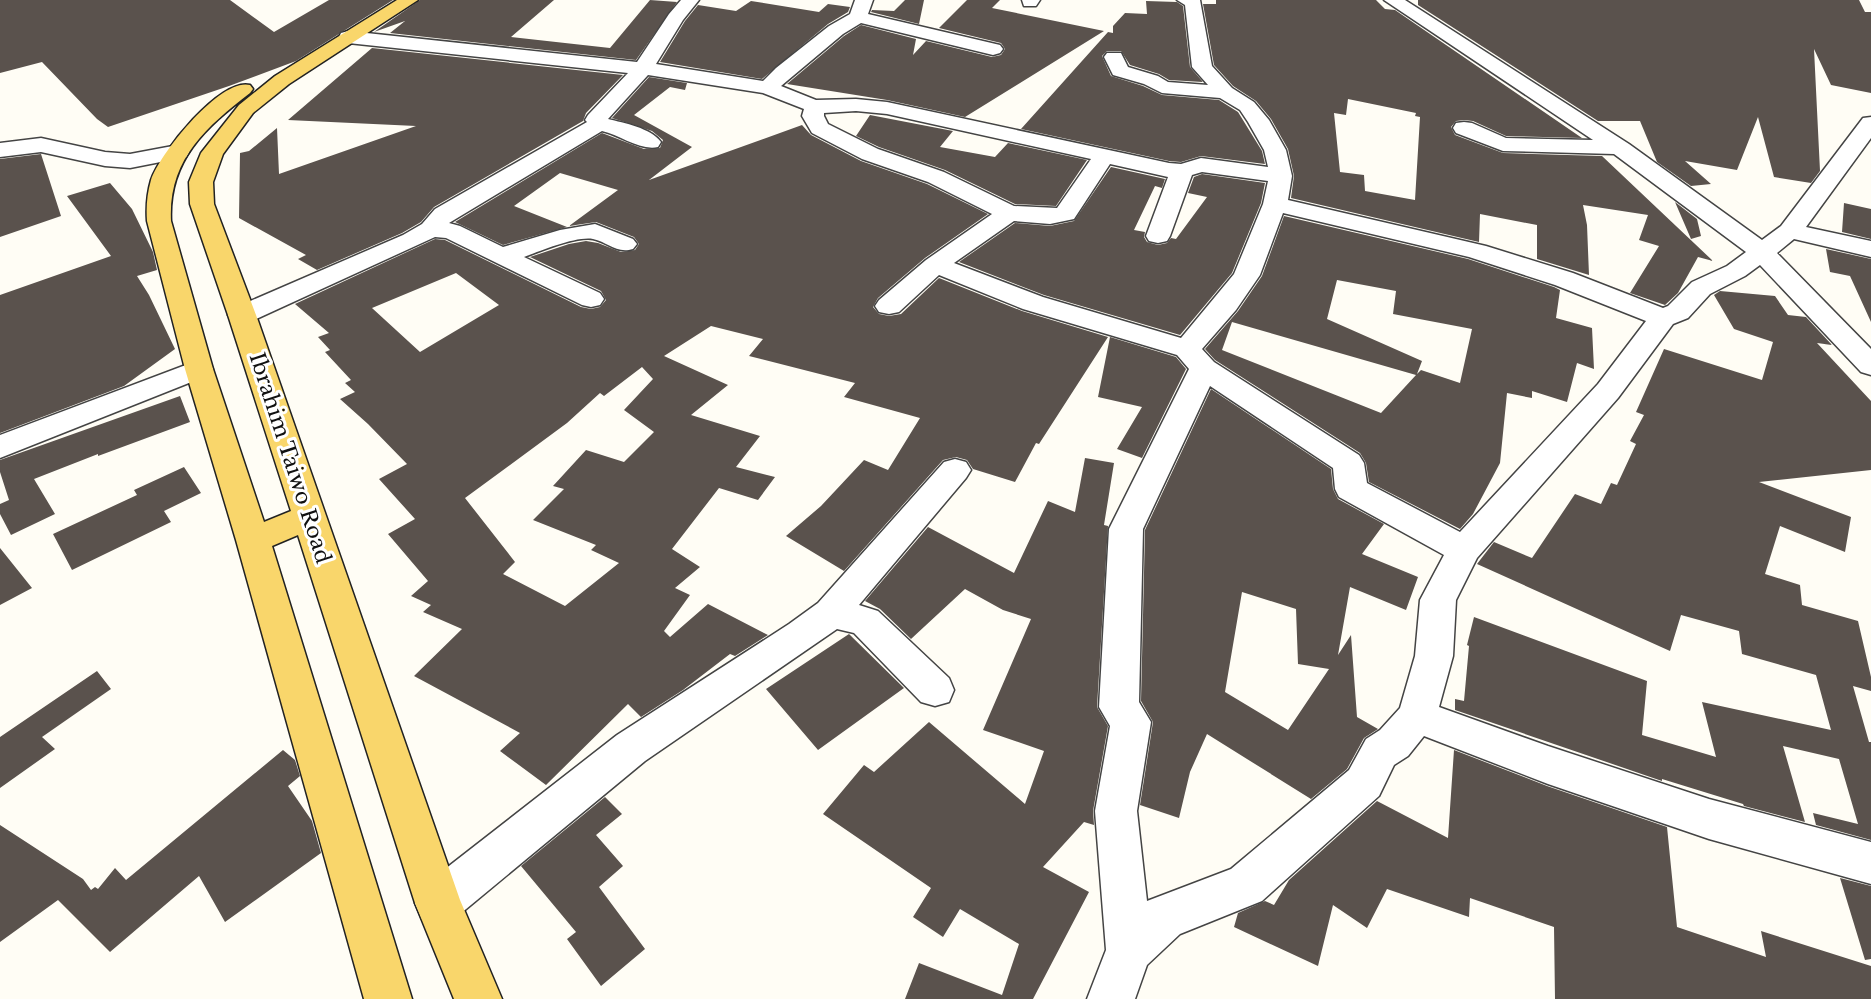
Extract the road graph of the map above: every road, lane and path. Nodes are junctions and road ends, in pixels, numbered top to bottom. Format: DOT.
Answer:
graph roads {
  1 [pos="378,0"];
  2 [pos="409,0"];
  3 [pos="690,0"];
  4 [pos="1186,0"];
  5 [pos="1393,0"];
  6 [pos="861,9"];
  7 [pos="348,37"];
  8 [pos="993,49"];
  9 [pos="1114,57"];
  10 [pos="643,69"];
  11 [pos="768,88"];
  12 [pos="1225,92"];
  13 [pos="815,106"];
  14 [pos="1871,123"];
  15 [pos="599,124"];
  16 [pos="1464,128"];
  17 [pos="650,142"];
  18 [pos="1621,148"];
  19 [pos="0,150"];
  20 [pos="178,152"];
  21 [pos="1106,155"];
  22 [pos="1182,171"];
  23 [pos="1281,176"];
  24 [pos="1275,204"];
  25 [pos="1009,213"];
  26 [pos="431,229"];
  27 [pos="1158,236"];
  28 [pos="1775,241"];
  29 [pos="624,244"];
  30 [pos="1871,249"];
  31 [pos="502,255"];
  32 [pos="935,265"];
  33 [pos="591,299"];
  34 [pos="889,306"];
  35 [pos="242,315"];
  36 [pos="1664,318"];
  37 [pos="1195,358"];
  38 [pos="1871,366"];
  39 [pos="199,369"];
  40 [pos="0,447"];
  41 [pos="955,470"];
  42 [pos="310,517"];
  43 [pos="252,540"];
  44 [pos="1464,550"];
  45 [pos="831,613"];
  46 [pos="935,690"];
  47 [pos="1417,716"];
  48 [pos="1871,863"];
  49 [pos="438,903"];
  50 [pos="1129,950"];
  51 [pos="388,999"];
  52 [pos="478,999"];
  53 [pos="1111,999"];
  1 -- 20 [label="main road"];
  2 -- 7 [label="main road, Ibrahim Taiwo Road"];
  3 -- 10 [label="street"];
  4 -- 12 [label="street"];
  5 -- 18 [label="street"];
  6 -- 8 [label="street"];
  6 -- 11 [label="street"];
  7 -- 10 [label="street"];
  7 -- 35 [label="main road, Ibrahim Taiwo Road"];
  9 -- 12 [label="street"];
  10 -- 11 [label="street"];
  10 -- 15 [label="street"];
  11 -- 13 [label="street"];
  12 -- 23 [label="street"];
  13 -- 21 [label="street"];
  13 -- 25 [label="street"];
  14 -- 28 [label="street"];
  15 -- 17 [label="street"];
  15 -- 26 [label="street"];
  16 -- 18 [label="street"];
  18 -- 28 [label="street"];
  19 -- 20 [label="street"];
  20 -- 39 [label="main road"];
  21 -- 22 [label="street"];
  21 -- 25 [label="street"];
  22 -- 23 [label="street"];
  22 -- 27 [label="street"];
  23 -- 24 [label="street"];
  24 -- 36 [label="street"];
  24 -- 37 [label="street"];
  25 -- 32 [label="street"];
  26 -- 31 [label="street"];
  26 -- 35 [label="street"];
  28 -- 30 [label="street"];
  28 -- 36 [label="street"];
  28 -- 38 [label="street"];
  29 -- 31 [label="street"];
  31 -- 33 [label="street"];
  32 -- 34 [label="street"];
  32 -- 37 [label="street"];
  35 -- 42 [label="main road, Ibrahim Taiwo Road"];
  36 -- 44 [label="street"];
  37 -- 44 [label="street"];
  37 -- 50 [label="street"];
  39 -- 40 [label="street"];
  39 -- 43 [label="main road"];
  41 -- 45 [label="street"];
  42 -- 43 [label="main road"];
  42 -- 49 [label="main road, Ibrahim Taiwo Road"];
  43 -- 51 [label="main road"];
  44 -- 47 [label="street"];
  45 -- 46 [label="street"];
  45 -- 49 [label="street"];
  47 -- 48 [label="street"];
  47 -- 50 [label="street"];
  49 -- 52 [label="main road, Ibrahim Taiwo Road"];
  50 -- 53 [label="street"];
}
